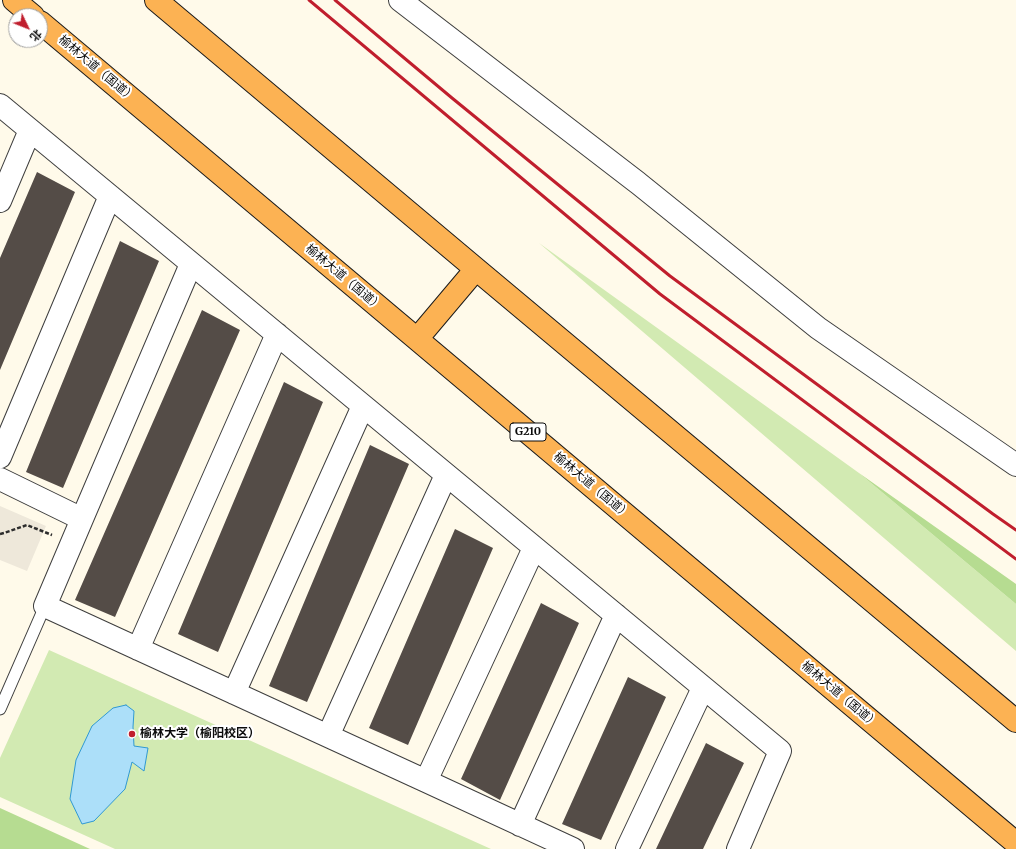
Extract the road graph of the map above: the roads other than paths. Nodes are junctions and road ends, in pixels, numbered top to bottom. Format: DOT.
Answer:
graph roads {
  1 [pos="14,0"];
  2 [pos="156,0"];
  3 [pos="400,0"];
  4 [pos="24,8"];
  5 [pos="48,29"];
  6 [pos="0,105"];
  7 [pos="30,130"];
  8 [pos="110,196"];
  9 [pos="0,201"];
  10 [pos="192,264"];
  11 [pos="476,269"];
  12 [pos="277,334"];
  13 [pos="417,339"];
  14 [pos="363,406"];
  15 [pos="0,457"];
  16 [pos="1016,465"];
  17 [pos="446,475"];
  18 [pos="0,479"];
  19 [pos="82,519"];
  20 [pos="534,548"];
  21 [pos="45,606"];
  22 [pos="616,615"];
  23 [pos="138,649"];
  24 [pos="704,688"];
  25 [pos="234,693"];
  26 [pos="0,709"];
  27 [pos="1016,721"];
  28 [pos="328,736"];
  29 [pos="426,781"];
  30 [pos="520,825"];
  31 [pos="1016,843"];
  32 [pos="573,849"];
  33 [pos="627,849"];
  34 [pos="738,849"];
  1 -- 4 [label="highway"];
  2 -- 11 [label="highway"];
  3 -- 16 [label="street"];
  5 -- 13 [label="highway, 榆林大道（国道） / G210"];
  6 -- 7 [label="street"];
  7 -- 8 [label="street"];
  7 -- 9 [label="street"];
  8 -- 10 [label="street"];
  8 -- 15 [label="street"];
  10 -- 12 [label="street"];
  10 -- 19 [label="street"];
  11 -- 13 [label="highway"];
  11 -- 27 [label="highway"];
  12 -- 14 [label="street"];
  12 -- 23 [label="street"];
  13 -- 31 [label="highway, 榆林大道（国道） / G210"];
  14 -- 17 [label="street"];
  14 -- 25 [label="street"];
  17 -- 20 [label="street"];
  17 -- 28 [label="street"];
  18 -- 19 [label="street"];
  19 -- 21 [label="street"];
  20 -- 22 [label="street"];
  20 -- 29 [label="street"];
  21 -- 23 [label="street"];
  21 -- 26 [label="lane"];
  22 -- 24 [label="street"];
  22 -- 30 [label="street"];
  23 -- 25 [label="street"];
  24 -- 33 [label="street"];
  24 -- 34 [label="street"];
  25 -- 28 [label="street"];
  28 -- 29 [label="street"];
  29 -- 30 [label="street"];
  30 -- 32 [label="street"];
}
